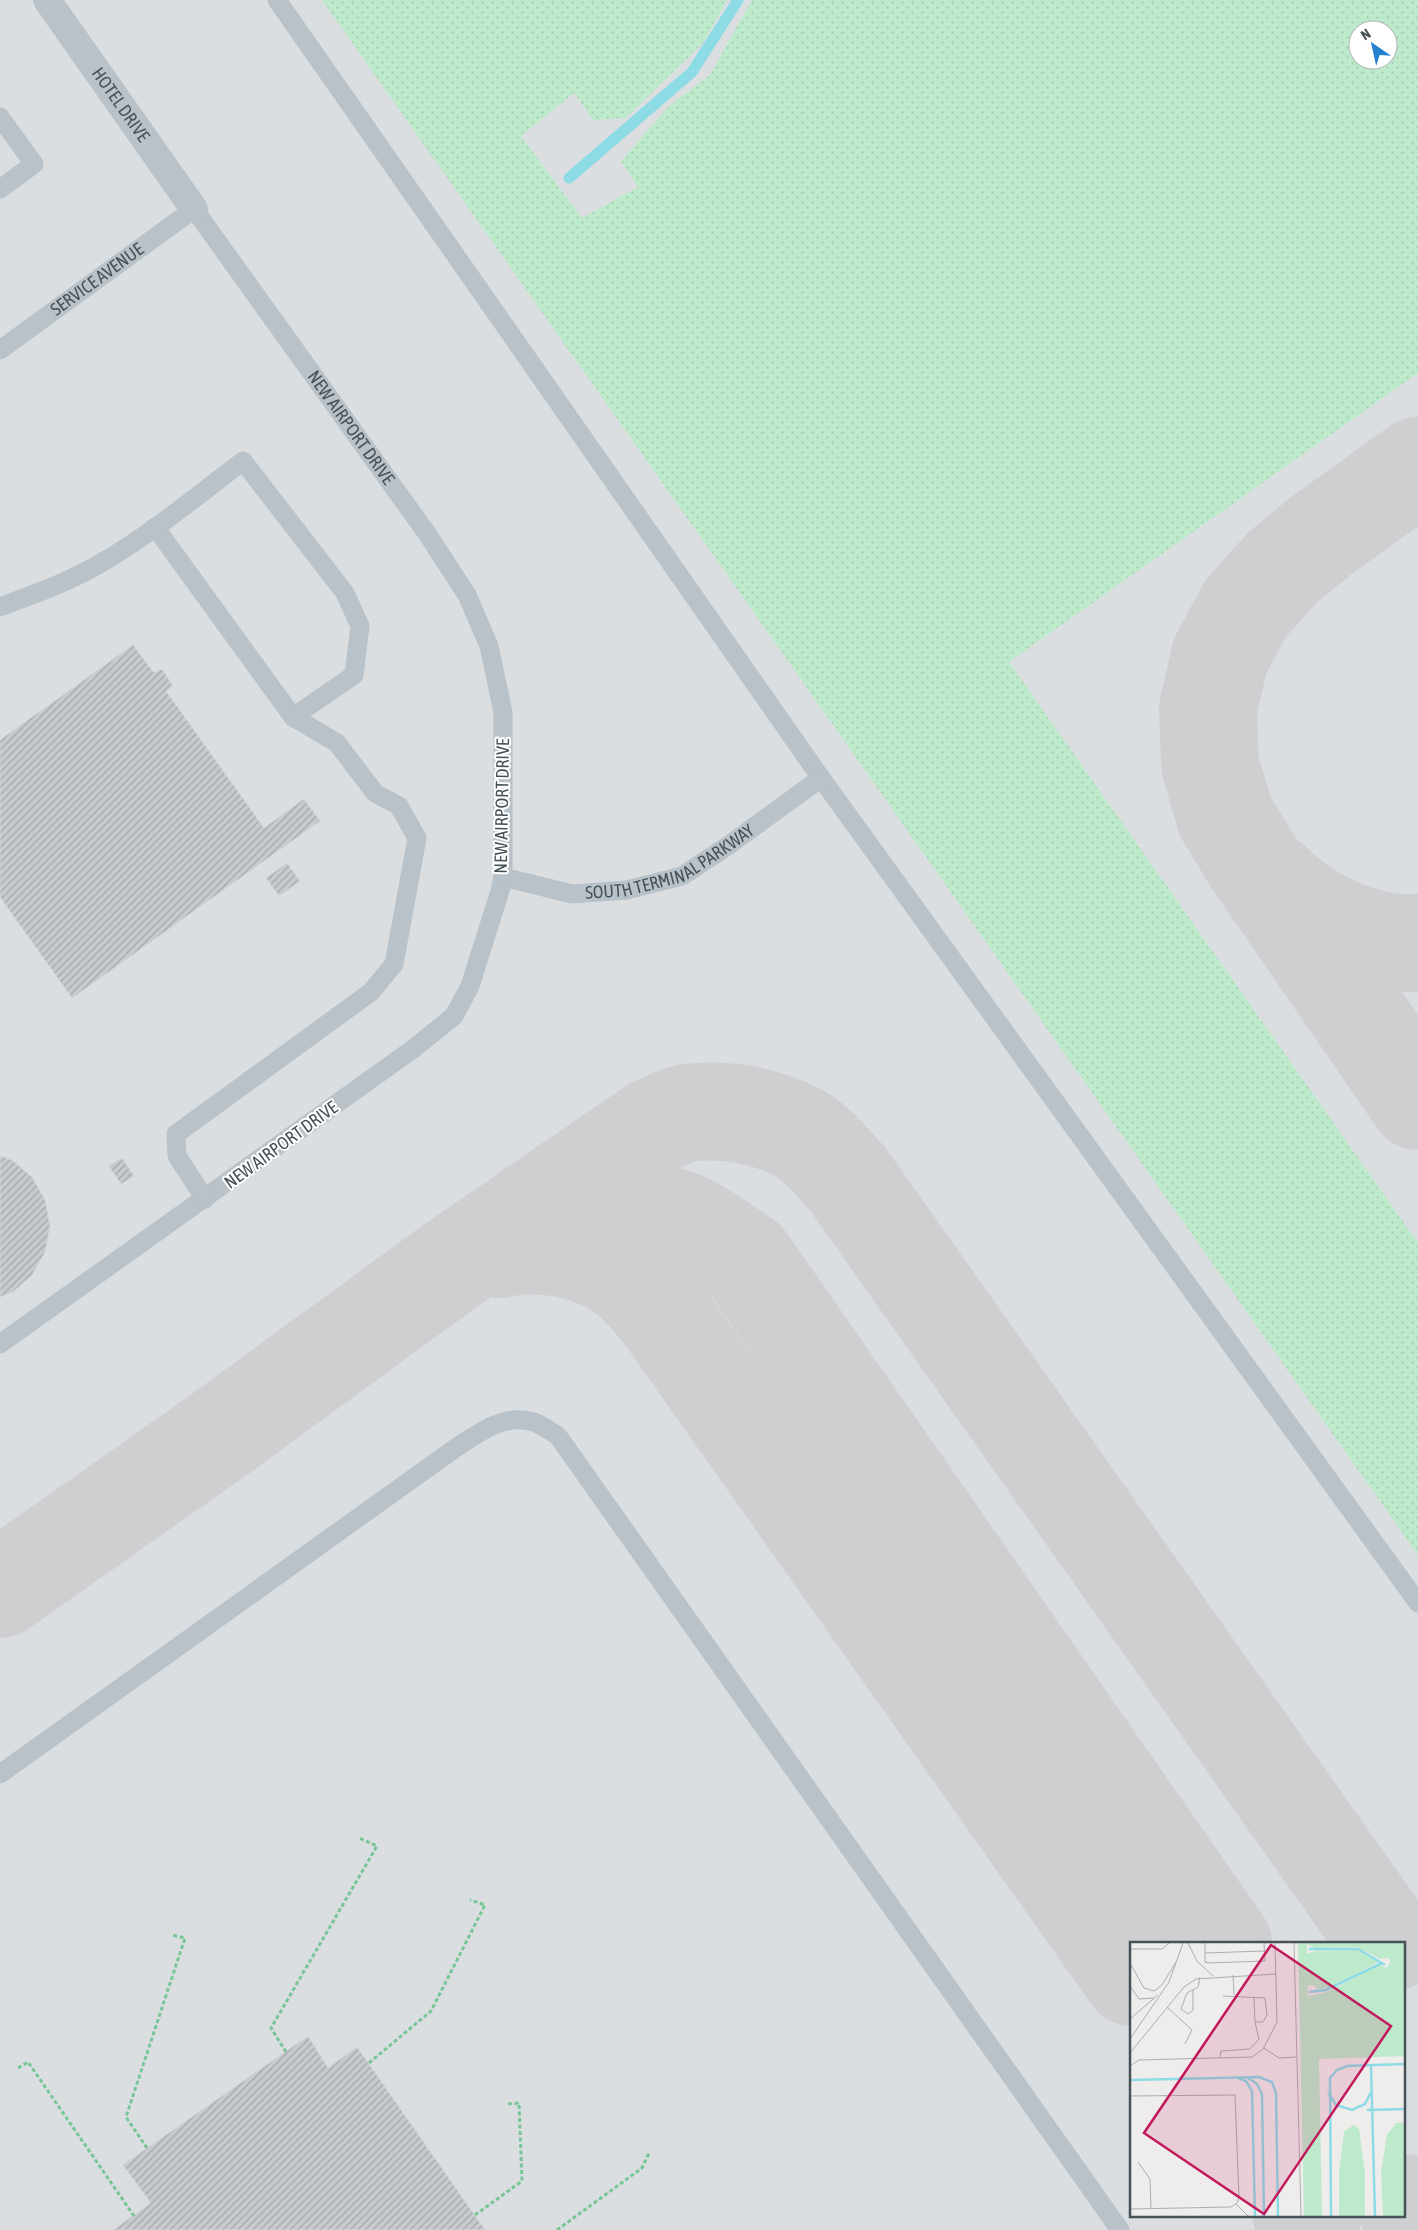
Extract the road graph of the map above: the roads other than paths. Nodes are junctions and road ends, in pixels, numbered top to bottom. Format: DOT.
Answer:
graph roads {
  1 [pos="47,0"];
  2 [pos="276,0"];
  3 [pos="0,117"];
  4 [pos="0,189"];
  5 [pos="194,209"];
  6 [pos="0,350"];
  7 [pos="155,527"];
  8 [pos="0,607"];
  9 [pos="293,717"];
  10 [pos="821,778"];
  11 [pos="503,877"];
  12 [pos="205,1199"];
  13 [pos="0,1344"];
  14 [pos="1418,1603"];
  15 [pos="0,1774"];
  16 [pos="1120,2230"];
  1 -- 5 [label="street, HOTEL DRIVE"];
  2 -- 10 [label="lane"];
  3 -- 4 [label="lane"];
  5 -- 6 [label="lane, SERVICE AVENUE"];
  5 -- 11 [label="lane, NEW AIRPORT DRIVE"];
  7 -- 8 [label="lane"];
  7 -- 9 [label="lane"];
  7 -- 9 [label="lane"];
  9 -- 12 [label="lane"];
  10 -- 11 [label="lane, SOUTH TERMINAL PARKWAY"];
  10 -- 14 [label="lane"];
  11 -- 12 [label="lane, NEW AIRPORT DRIVE"];
  12 -- 13 [label="lane, NEW AIRPORT DRIVE"];
  15 -- 16 [label="lane"];
}
